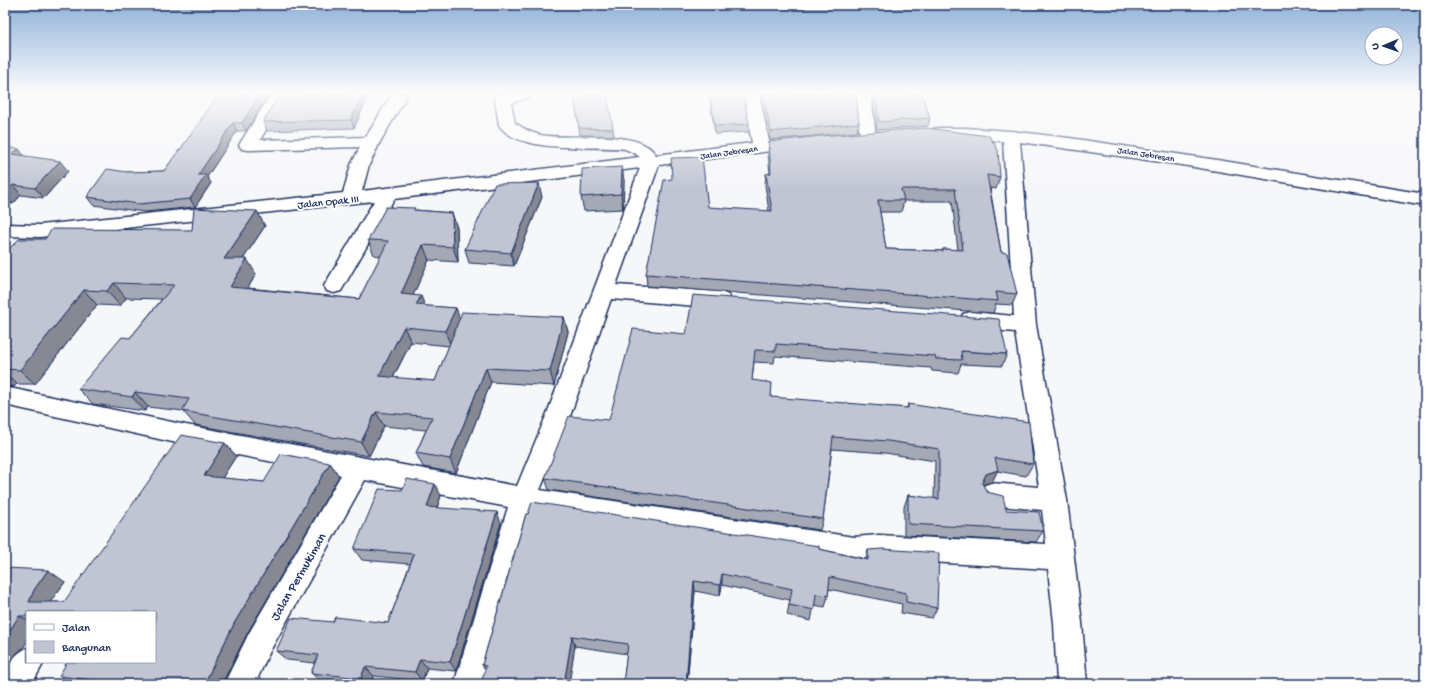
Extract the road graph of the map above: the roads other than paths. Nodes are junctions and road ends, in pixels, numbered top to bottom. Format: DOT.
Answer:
graph roads {
  1 [pos="259,126"];
  2 [pos="381,126"];
  3 [pos="509,126"];
  4 [pos="758,126"];
  5 [pos="867,126"];
  6 [pos="923,134"];
  7 [pos="1011,136"];
  8 [pos="869,137"];
  9 [pos="371,142"];
  10 [pos="812,142"];
  11 [pos="762,148"];
  12 [pos="651,162"];
  13 [pos="387,194"];
  14 [pos="350,198"];
  15 [pos="1425,200"];
  16 [pos="5,230"];
  17 [pos="40,231"];
  18 [pos="25,247"];
  19 [pos="334,286"];
  20 [pos="603,290"];
  21 [pos="742,302"];
  22 [pos="950,319"];
  23 [pos="1025,325"];
  24 [pos="5,396"];
  25 [pos="358,468"];
  26 [pos="991,494"];
  27 [pos="524,499"];
  28 [pos="1054,500"];
  29 [pos="1060,556"];
  30 [pos="28,663"];
  31 [pos="15,684"];
  32 [pos="239,684"];
  33 [pos="469,684"];
  34 [pos="1072,684"];
  1 -- 9 [label="street"];
  2 -- 9 [label="street"];
  3 -- 12 [label="street"];
  4 -- 11 [label="street"];
  5 -- 8 [label="street"];
  6 -- 7 [label="street, Jalan Jebresan"];
  7 -- 15 [label="street, Jalan Jebresan"];
  7 -- 23 [label="street"];
  9 -- 14 [label="street"];
  10 -- 11 [label="street, Jalan Jebresan"];
  11 -- 12 [label="street, Jalan Jebresan"];
  12 -- 13 [label="street, Jalan Opak III"];
  12 -- 20 [label="street"];
  13 -- 14 [label="street, Jalan Opak III"];
  13 -- 19 [label="street"];
  14 -- 17 [label="street, Jalan Opak III"];
  16 -- 17 [label="street, Jalan Opak III"];
  17 -- 18 [label="street"];
  20 -- 21 [label="street"];
  20 -- 27 [label="street"];
  22 -- 23 [label="street"];
  23 -- 28 [label="street"];
  24 -- 25 [label="street"];
  25 -- 27 [label="street"];
  25 -- 32 [label="street, Jalan Permukiman"];
  26 -- 28 [label="street"];
  27 -- 29 [label="street"];
  27 -- 33 [label="street"];
  28 -- 29 [label="street"];
  29 -- 34 [label="street"];
  30 -- 31 [label="street"];
}
